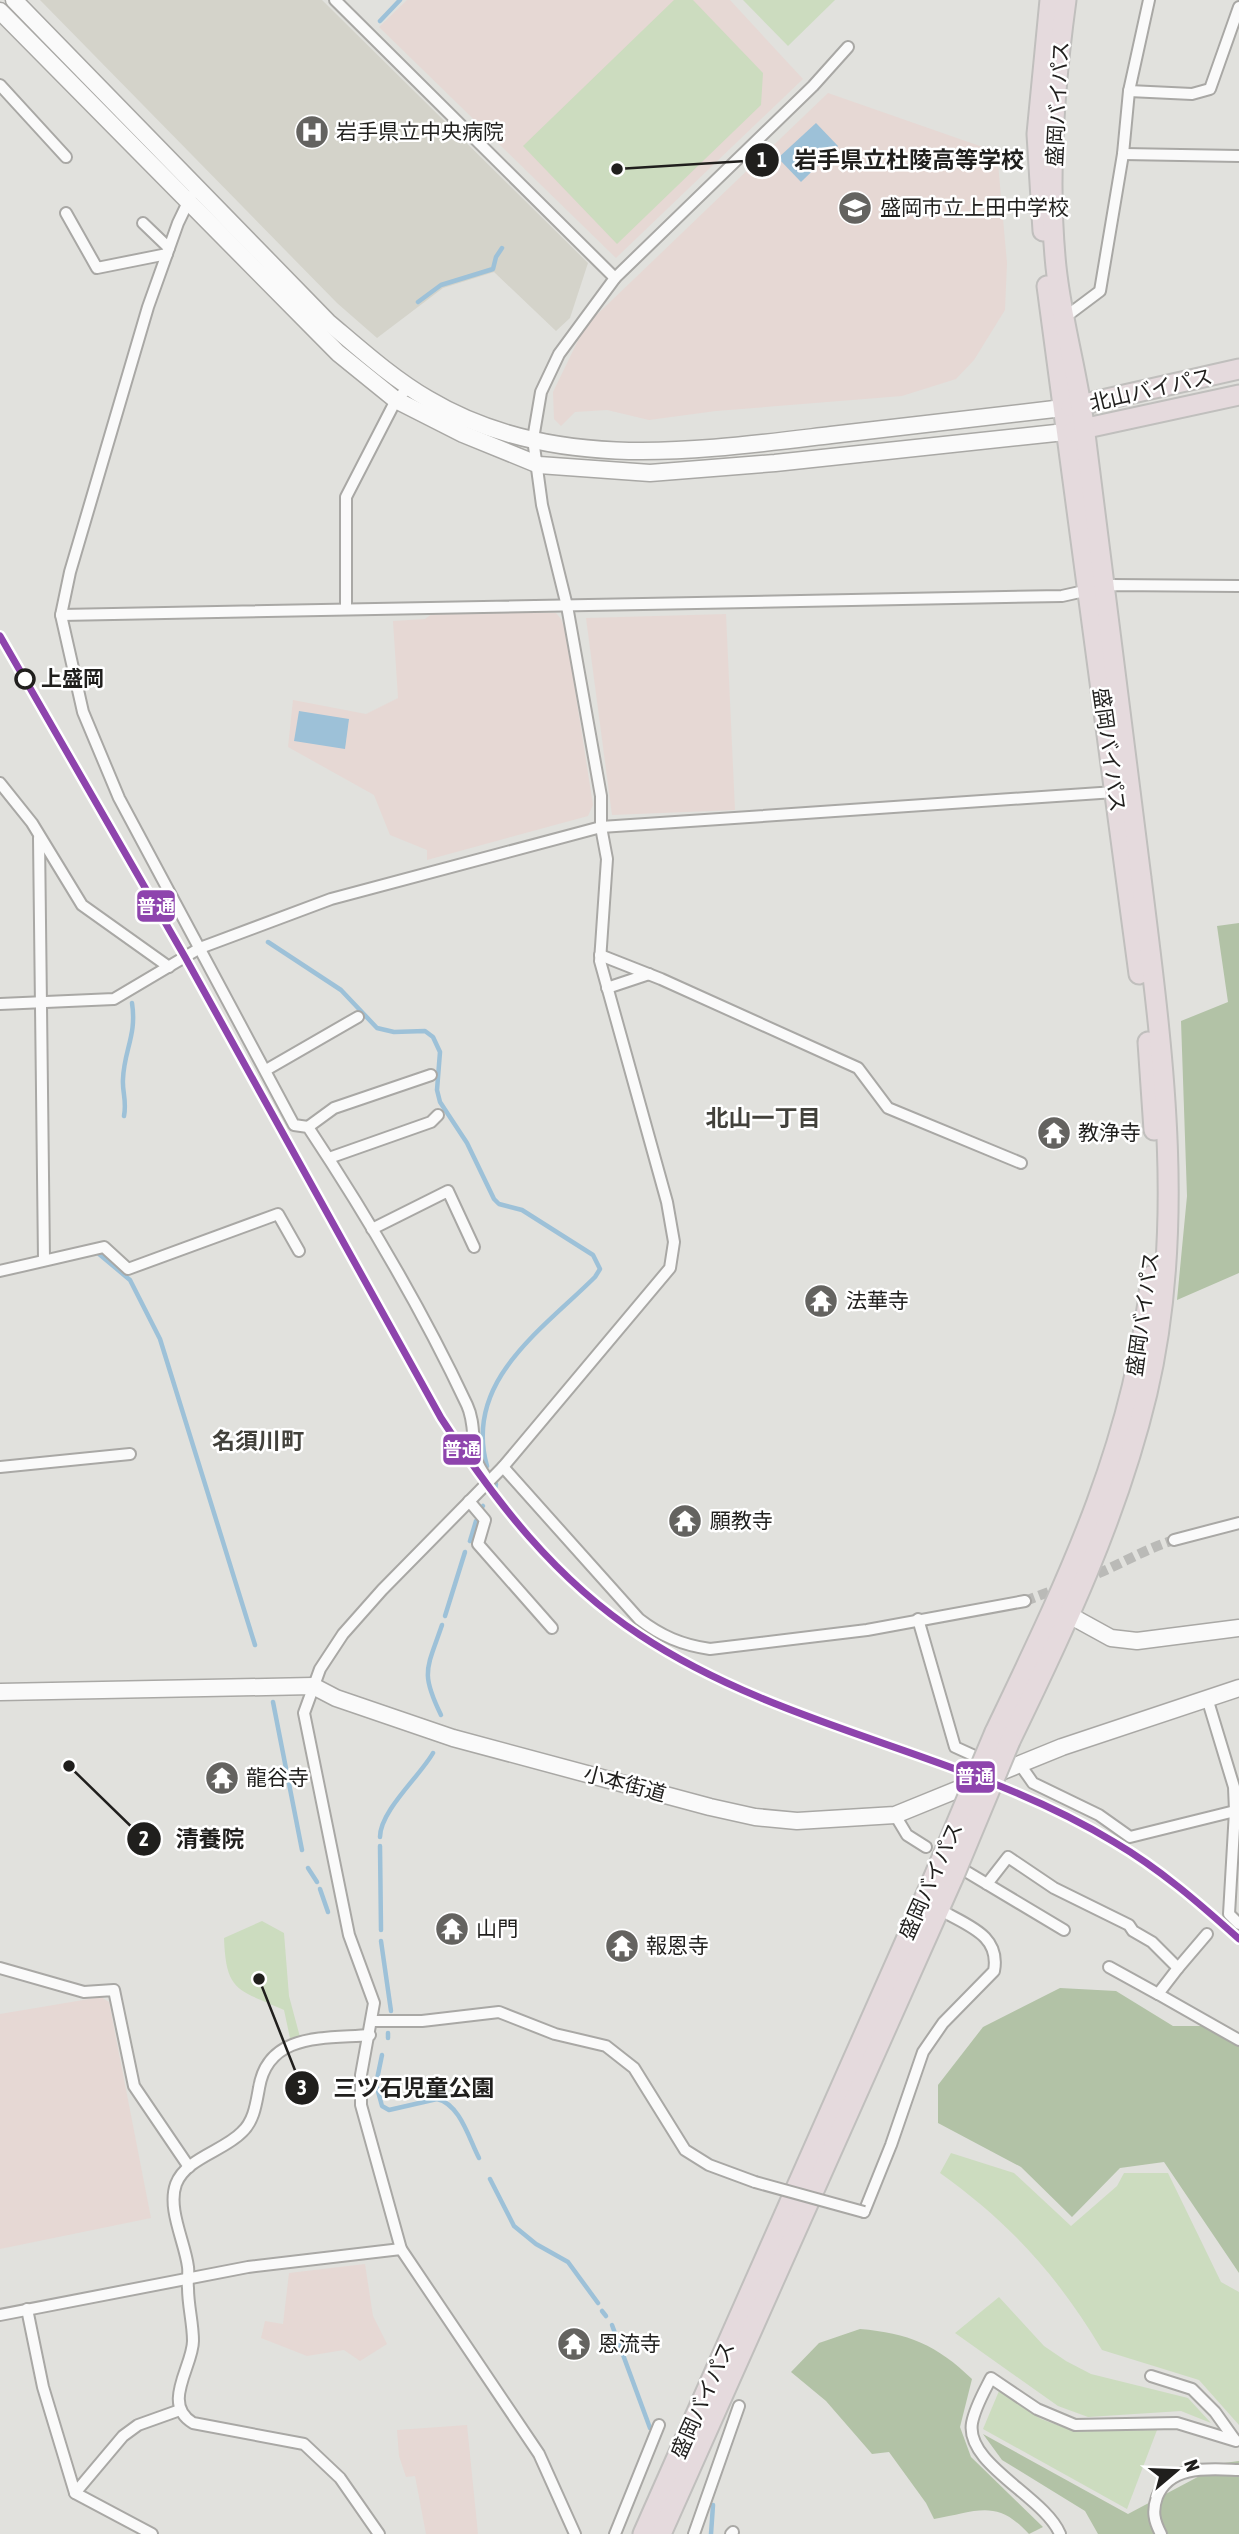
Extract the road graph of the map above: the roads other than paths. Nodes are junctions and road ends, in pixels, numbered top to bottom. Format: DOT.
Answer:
graph roads {
  1 [pos="15,0"];
  2 [pos="335,0"];
  3 [pos="1050,0"];
  4 [pos="1066,0"];
  5 [pos="1149,0"];
  6 [pos="1239,7"];
  7 [pos="0,11"];
  8 [pos="848,47"];
  9 [pos="0,85"];
  10 [pos="1129,91"];
  11 [pos="1124,153"];
  12 [pos="1239,156"];
  13 [pos="66,157"];
  14 [pos="195,184"];
  15 [pos="188,202"];
  16 [pos="66,214"];
  17 [pos="143,223"];
  18 [pos="168,251"];
  19 [pos="615,278"];
  20 [pos="1064,318"];
  21 [pos="1239,369"];
  22 [pos="410,386"];
  23 [pos="1239,395"];
  24 [pos="396,400"];
  25 [pos="1072,407"];
  26 [pos="1085,429"];
  27 [pos="1065,432"];
  28 [pos="533,439"];
  29 [pos="538,465"];
  30 [pos="1239,586"];
  31 [pos="1094,588"];
  32 [pos="567,606"];
  33 [pos="346,607"];
  34 [pos="61,615"];
  35 [pos="0,783"];
  36 [pos="1115,792"];
  37 [pos="601,827"];
  38 [pos="39,838"];
  39 [pos="200,948"];
  40 [pos="600,956"];
  41 [pos="169,967"];
  42 [pos="649,974"];
  43 [pos="607,988"];
  44 [pos="40,1003"];
  45 [pos="0,1004"];
  46 [pos="358,1017"];
  47 [pos="266,1070"];
  48 [pos="431,1075"];
  49 [pos="438,1115"];
  50 [pos="308,1127"];
  51 [pos="329,1158"];
  52 [pos="1021,1163"];
  53 [pos="372,1229"];
  54 [pos="474,1247"];
  55 [pos="299,1251"];
  56 [pos="44,1259"];
  57 [pos="0,1271"];
  58 [pos="130,1454"];
  59 [pos="0,1466"];
  60 [pos="503,1467"];
  61 [pos="488,1481"];
  62 [pos="469,1501"];
  63 [pos="1239,1522"];
  64 [pos="1174,1540"];
  65 [pos="1025,1601"];
  66 [pos="1063,1612"];
  67 [pos="918,1619"];
  68 [pos="552,1628"];
  69 [pos="1239,1628"];
  70 [pos="313,1686"];
  71 [pos="1239,1688"];
  72 [pos="0,1692"];
  73 [pos="1207,1698"];
  74 [pos="1021,1766"];
  75 [pos="1235,1811"];
  76 [pos="895,1815"];
  77 [pos="926,1847"];
  78 [pos="952,1874"];
  79 [pos="987,1884"];
  80 [pos="1235,1885"];
  81 [pos="939,1909"];
  82 [pos="1239,1924"];
  83 [pos="1064,1930"];
  84 [pos="1208,1934"];
  85 [pos="1109,1967"];
  86 [pos="0,1968"];
  87 [pos="1178,1968"];
  88 [pos="1158,1994"];
  89 [pos="372,2021"];
  90 [pos="370,2035"];
  91 [pos="1239,2040"];
  92 [pos="189,2167"];
  93 [pos="401,2249"];
  94 [pos="188,2278"];
  95 [pos="27,2309"];
  96 [pos="0,2315"];
  97 [pos="1152,2376"];
  98 [pos="739,2406"];
  99 [pos="180,2410"];
  100 [pos="714,2415"];
  101 [pos="659,2426"];
  102 [pos="728,2432"];
  103 [pos="1238,2442"];
  104 [pos="1239,2470"];
  105 [pos="75,2493"];
  106 [pos="152,2534"];
  107 [pos="379,2534"];
  108 [pos="575,2534"];
  109 [pos="615,2534"];
  110 [pos="643,2534"];
  111 [pos="661,2534"];
  112 [pos="694,2534"];
  113 [pos="1060,2534"];
  114 [pos="1161,2534"];
  1 -- 14 [label="street"];
  2 -- 19 [label="street"];
  3 -- 25 [label="highway, 盛岡バイパス"];
  4 -- 20 [label="highway, 盛岡バイパス"];
  5 -- 10 [label="street"];
  6 -- 10 [label="street"];
  7 -- 15 [label="street"];
  8 -- 19 [label="street"];
  9 -- 13 [label="street"];
  10 -- 11 [label="street"];
  11 -- 12 [label="street"];
  11 -- 20 [label="street"];
  14 -- 15 [label="street"];
  14 -- 22 [label="street"];
  15 -- 18 [label="street"];
  15 -- 24 [label="street"];
  16 -- 18 [label="street"];
  17 -- 18 [label="street"];
  18 -- 34 [label="street"];
  19 -- 28 [label="street"];
  20 -- 25 [label="highway, 盛岡バイパス"];
  21 -- 25 [label="highway, 北山バイパス"];
  22 -- 24 [label="street"];
  22 -- 28 [label="street"];
  23 -- 26 [label="highway, 北山バイパス"];
  24 -- 29 [label="street"];
  24 -- 33 [label="street"];
  25 -- 26 [label="highway, 盛岡バイパス"];
  25 -- 27 [label="highway, 盛岡バイパス"];
  25 -- 28 [label="street"];
  26 -- 27 [label="highway, 北山バイパス"];
  26 -- 31 [label="highway, 盛岡バイパス"];
  27 -- 29 [label="street"];
  27 -- 31 [label="highway, 盛岡バイパス"];
  28 -- 29 [label="street"];
  29 -- 32 [label="street"];
  30 -- 31 [label="street"];
  31 -- 32 [label="street"];
  31 -- 36 [label="highway, 盛岡バイパス"];
  31 -- 66 [label="highway, 盛岡バイパス"];
  32 -- 33 [label="street"];
  32 -- 37 [label="street"];
  33 -- 34 [label="street"];
  34 -- 39 [label="street"];
  35 -- 38 [label="street"];
  36 -- 37 [label="street"];
  36 -- 66 [label="highway, 盛岡バイパス"];
  37 -- 39 [label="street"];
  37 -- 40 [label="street"];
  38 -- 41 [label="street"];
  38 -- 44 [label="street"];
  39 -- 41 [label="street"];
  39 -- 47 [label="street"];
  40 -- 42 [label="street"];
  40 -- 43 [label="street"];
  41 -- 44 [label="street"];
  42 -- 43 [label="street"];
  42 -- 52 [label="street"];
  43 -- 60 [label="street"];
  44 -- 45 [label="street"];
  44 -- 56 [label="street"];
  46 -- 47 [label="street"];
  47 -- 50 [label="street"];
  48 -- 50 [label="street"];
  49 -- 51 [label="street"];
  50 -- 51 [label="street"];
  51 -- 53 [label="street"];
  53 -- 54 [label="street"];
  53 -- 61 [label="street"];
  55 -- 56 [label="street"];
  56 -- 57 [label="street"];
  58 -- 59 [label="street"];
  60 -- 61 [label="street"];
  60 -- 67 [label="street"];
  61 -- 62 [label="street"];
  62 -- 68 [label="street"];
  62 -- 70 [label="street"];
  63 -- 64 [label="street"];
  65 -- 67 [label="street"];
  66 -- 69 [label="street"];
  66 -- 78 [label="highway, 盛岡バイパス, bridge"];
  67 -- 74 [label="street"];
  70 -- 72 [label="street, 小本街道"];
  70 -- 76 [label="street, 小本街道"];
  70 -- 89 [label="street"];
  71 -- 73 [label="street, 小本街道"];
  73 -- 74 [label="street, 小本街道"];
  73 -- 75 [label="street"];
  74 -- 75 [label="street"];
  74 -- 76 [label="street, 小本街道"];
  75 -- 80 [label="street"];
  76 -- 77 [label="street"];
  78 -- 79 [label="street"];
  78 -- 81 [label="highway, 盛岡バイパス"];
  78 -- 110 [label="highway, 盛岡バイパス"];
  79 -- 83 [label="street"];
  79 -- 87 [label="street"];
  80 -- 82 [label="street"];
  81 -- 89 [label="street, bridge"];
  81 -- 100 [label="highway, 盛岡バイパス"];
  84 -- 87 [label="street"];
  85 -- 88 [label="street"];
  86 -- 92 [label="street"];
  87 -- 88 [label="street"];
  88 -- 91 [label="street"];
  89 -- 90 [label="street"];
  90 -- 92 [label="street"];
  90 -- 93 [label="street"];
  92 -- 94 [label="street"];
  93 -- 94 [label="street"];
  93 -- 108 [label="street"];
  94 -- 95 [label="street"];
  94 -- 99 [label="street"];
  95 -- 96 [label="street"];
  95 -- 105 [label="street"];
  97 -- 103 [label="street"];
  98 -- 102 [label="street"];
  99 -- 105 [label="street"];
  99 -- 107 [label="street"];
  100 -- 102 [label="street"];
  100 -- 111 [label="highway, 盛岡バイパス"];
  101 -- 109 [label="street"];
  102 -- 112 [label="street"];
  103 -- 113 [label="street"];
  104 -- 114 [label="street"];
  105 -- 106 [label="street"];
}
